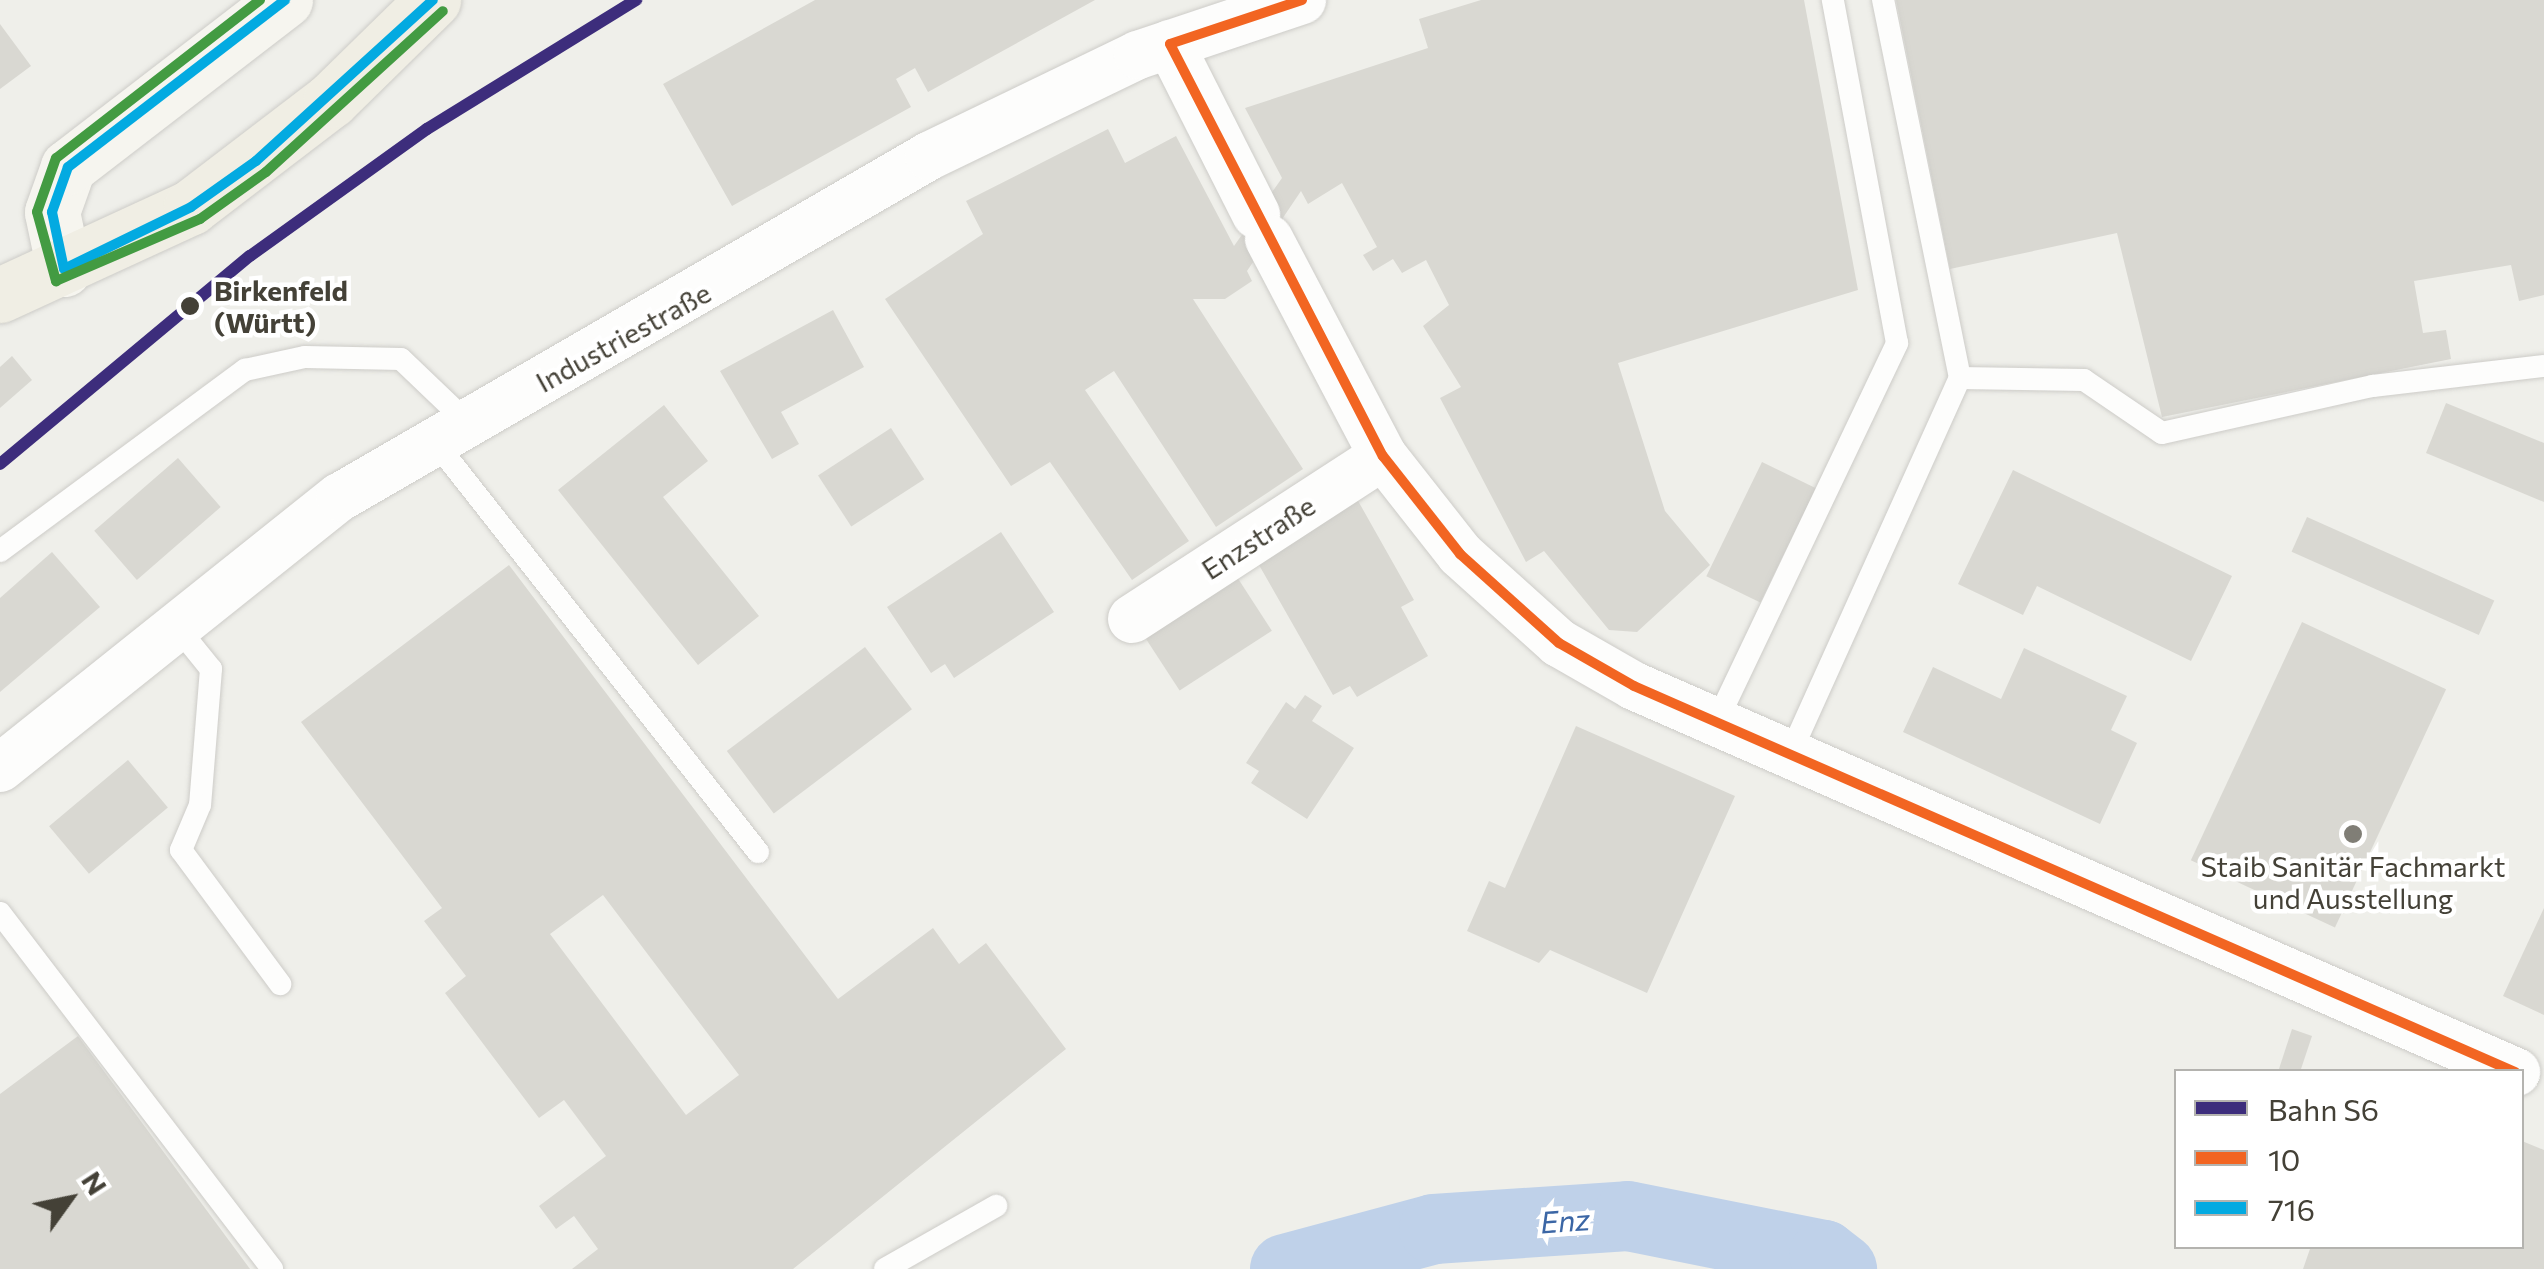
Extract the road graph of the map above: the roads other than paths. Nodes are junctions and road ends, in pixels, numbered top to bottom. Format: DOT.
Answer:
graph roads {
  1 [pos="284,0"];
  2 [pos="433,0"];
  3 [pos="1302,0"];
  4 [pos="1834,0"];
  5 [pos="1883,0"];
  6 [pos="1170,44"];
  7 [pos="64,269"];
  8 [pos="0,295"];
  9 [pos="2544,366"];
  10 [pos="1960,378"];
  11 [pos="451,433"];
  12 [pos="1383,456"];
  13 [pos="0,551"];
  14 [pos="1132,619"];
  15 [pos="177,627"];
  16 [pos="1716,723"];
  17 [pos="1790,754"];
  18 [pos="0,768"];
  19 [pos="758,852"];
  20 [pos="0,913"];
  21 [pos="280,984"];
  22 [pos="2510,1069"];
  23 [pos="996,1206"];
  24 [pos="272,1269"];
  25 [pos="885,1269"];
  1 -- 7 [label="main road"];
  2 -- 7 [label="main road"];
  3 -- 6 [label="street, Industriestraße"];
  4 -- 16 [label="lane"];
  5 -- 10 [label="lane"];
  6 -- 11 [label="street, Industriestraße"];
  6 -- 12 [label="street"];
  7 -- 8 [label="main road"];
  9 -- 10 [label="lane"];
  10 -- 17 [label="lane"];
  11 -- 13 [label="lane"];
  11 -- 15 [label="street, Industriestraße"];
  11 -- 19 [label="lane"];
  12 -- 14 [label="street, Enzstraße"];
  12 -- 16 [label="street"];
  15 -- 18 [label="street, Industriestraße"];
  15 -- 21 [label="lane"];
  16 -- 17 [label="street"];
  17 -- 22 [label="street"];
  20 -- 24 [label="lane"];
  23 -- 25 [label="lane"];
}
